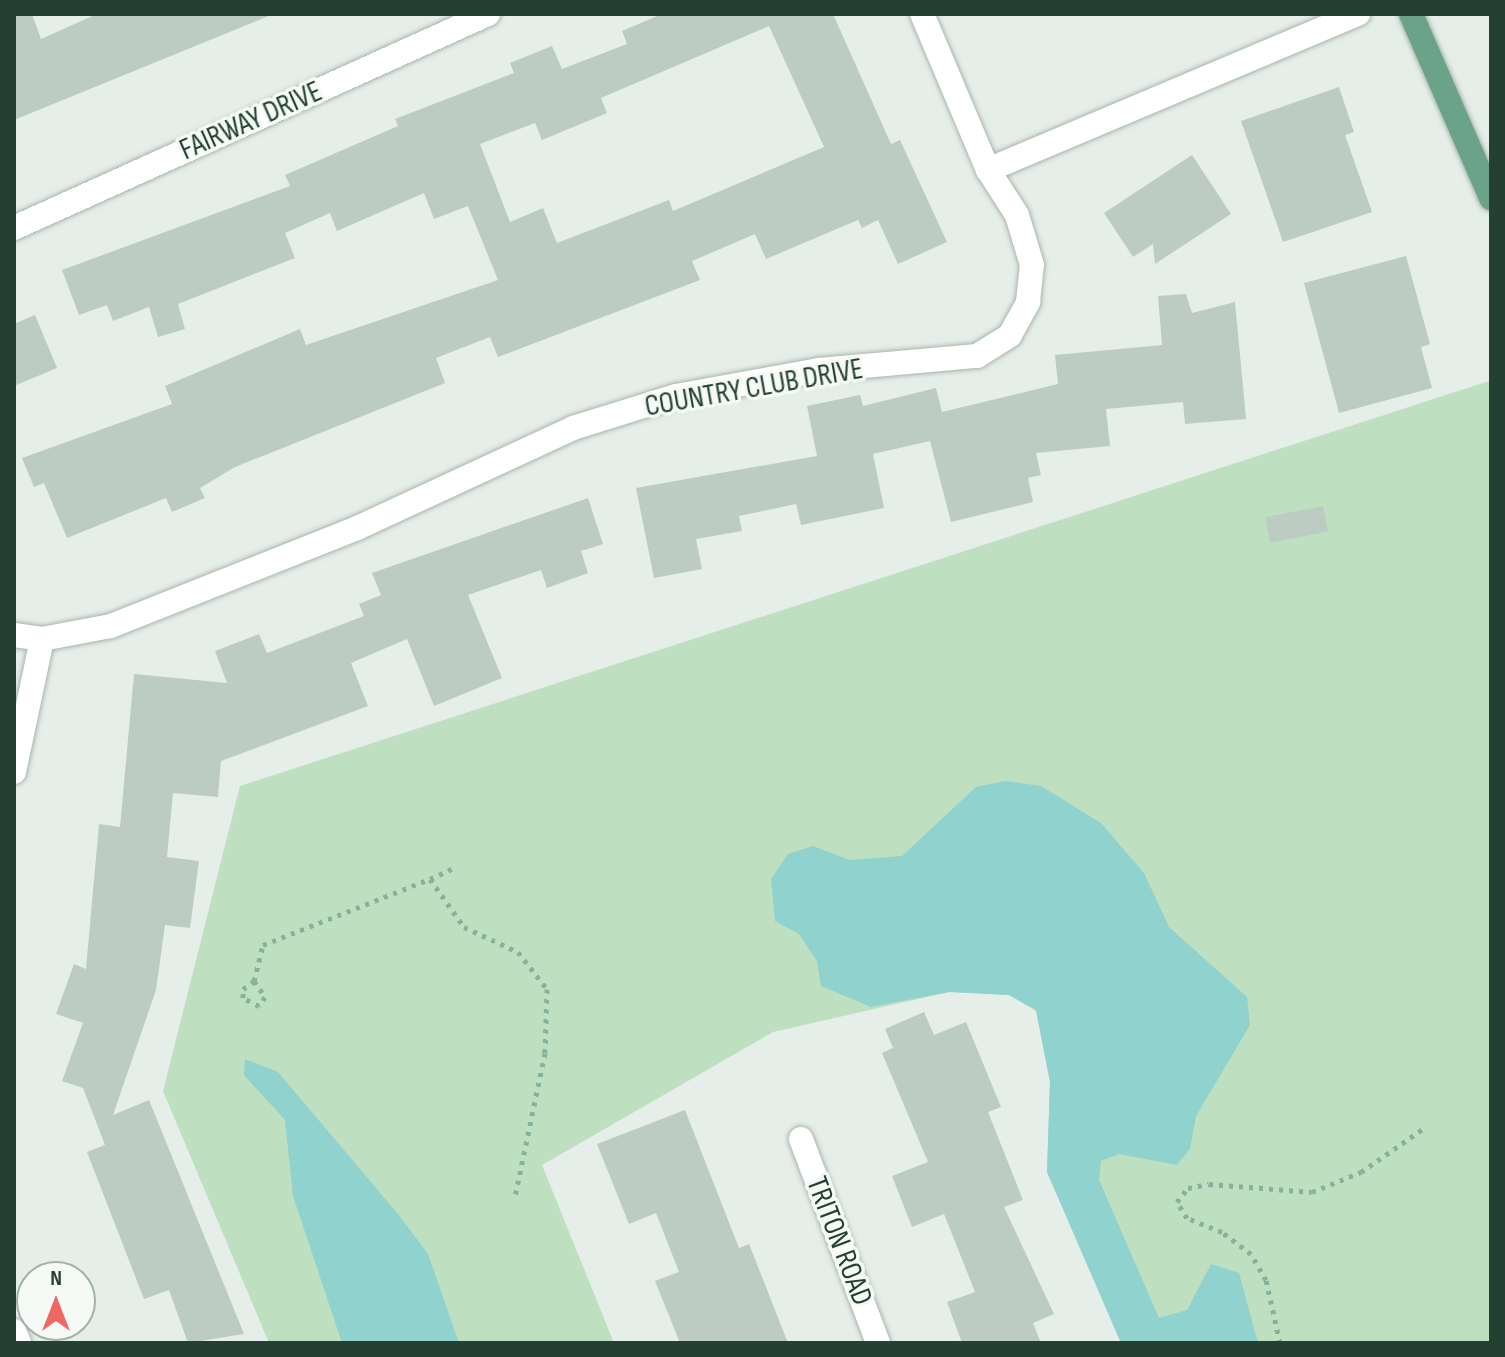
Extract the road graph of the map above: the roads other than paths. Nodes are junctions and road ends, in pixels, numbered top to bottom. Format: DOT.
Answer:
graph roads {
  1 [pos="488,14"];
  2 [pos="922,14"];
  3 [pos="1358,14"];
  4 [pos="1411,14"];
  5 [pos="988,170"];
  6 [pos="1491,198"];
  7 [pos="14,228"];
  8 [pos="14,635"];
  9 [pos="42,639"];
  10 [pos="14,772"];
  11 [pos="801,1139"];
  12 [pos="14,1331"];
  13 [pos="19,1343"];
  14 [pos="878,1343"];
  1 -- 7 [label="street, FAIRWAY DRIVE"];
  2 -- 5 [label="street"];
  3 -- 5 [label="street"];
  4 -- 6 [label="main road"];
  5 -- 9 [label="street, COUNTRY CLUB DRIVE"];
  8 -- 9 [label="street, COUNTRY CLUB DRIVE"];
  9 -- 10 [label="street"];
  11 -- 14 [label="street, TRITON ROAD"];
  12 -- 13 [label="street"];
}
